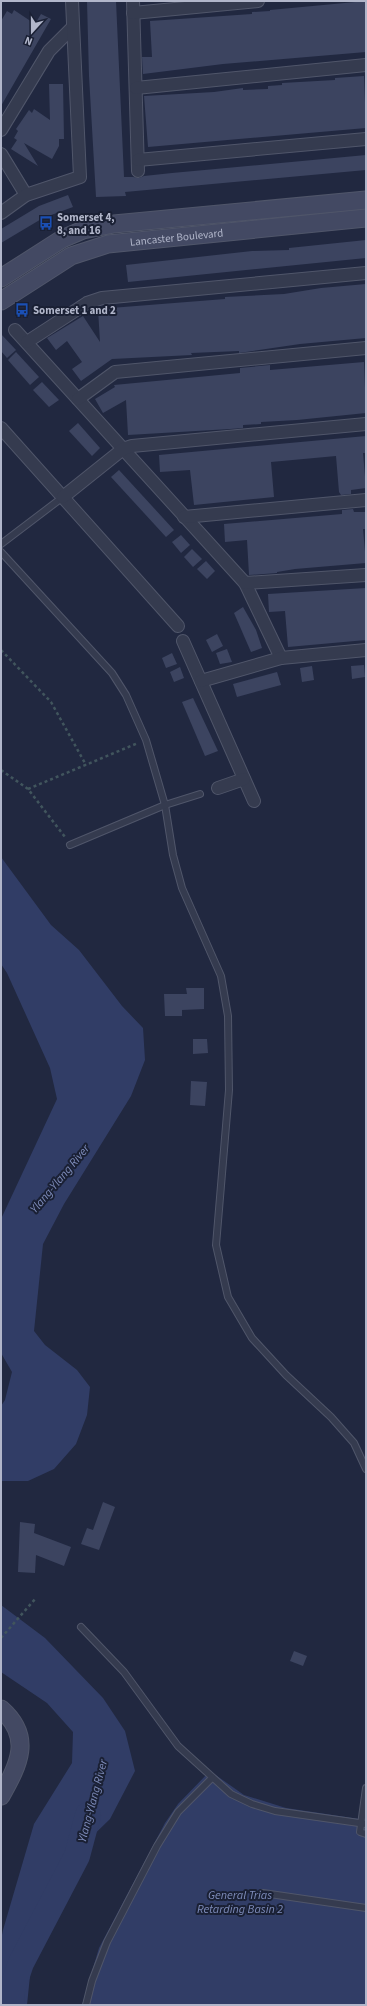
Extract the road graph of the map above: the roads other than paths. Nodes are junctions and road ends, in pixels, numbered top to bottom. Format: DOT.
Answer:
graph roads {
  1 [pos="72,1"];
  2 [pos="258,1"];
  3 [pos="133,7"];
  4 [pos="73,27"];
  5 [pos="366,65"];
  6 [pos="136,88"];
  7 [pos="1,130"];
  8 [pos="366,139"];
  9 [pos="1,154"];
  10 [pos="26,195"];
  11 [pos="366,200"];
  12 [pos="1,212"];
  13 [pos="366,218"];
  14 [pos="366,273"];
  15 [pos="1,278"];
  16 [pos="1,301"];
  17 [pos="15,330"];
  18 [pos="26,342"];
  19 [pos="366,348"];
  20 [pos="78,399"];
  21 [pos="366,424"];
  22 [pos="1,428"];
  23 [pos="123,449"];
  24 [pos="63,497"];
  25 [pos="366,500"];
  26 [pos="184,516"];
  27 [pos="1,544"];
  28 [pos="1,552"];
  29 [pos="366,575"];
  30 [pos="245,584"];
  31 [pos="178,626"];
  32 [pos="183,641"];
  33 [pos="366,650"];
  34 [pos="281,658"];
  35 [pos="201,681"];
  36 [pos="244,780"];
  37 [pos="218,788"];
  38 [pos="200,794"];
  39 [pos="254,801"];
  40 [pos="165,805"];
  41 [pos="70,845"];
  42 [pos="366,1469"];
  43 [pos="81,1628"];
  44 [pos="1,1709"];
  45 [pos="212,1778"];
  46 [pos="366,1788"];
  47 [pos="1,1796"];
  48 [pos="364,1824"];
  49 [pos="366,1834"];
  50 [pos="263,1894"];
  51 [pos="366,1908"];
  52 [pos="86,2005"];
  1 -- 4 [label="street"];
  2 -- 3 [label="street"];
  3 -- 6 [label="street"];
  4 -- 7 [label="street"];
  4 -- 10 [label="street"];
  5 -- 6 [label="street"];
  6 -- 8 [label="street"];
  9 -- 10 [label="street"];
  10 -- 12 [label="street"];
  11 -- 15 [label="main road, Lancaster Boulevard"];
  13 -- 16 [label="main road, Lancaster Boulevard"];
  14 -- 18 [label="street"];
  17 -- 18 [label="street"];
  18 -- 20 [label="street"];
  19 -- 20 [label="street"];
  20 -- 23 [label="street"];
  21 -- 23 [label="street"];
  22 -- 24 [label="street"];
  23 -- 24 [label="street"];
  23 -- 26 [label="street"];
  24 -- 27 [label="lane"];
  24 -- 31 [label="street"];
  25 -- 26 [label="street"];
  26 -- 30 [label="street"];
  28 -- 40 [label="lane"];
  29 -- 30 [label="street"];
  30 -- 34 [label="street"];
  32 -- 35 [label="street"];
  33 -- 34 [label="street"];
  34 -- 35 [label="street"];
  35 -- 36 [label="street"];
  36 -- 37 [label="street"];
  36 -- 39 [label="street"];
  38 -- 40 [label="lane"];
  40 -- 41 [label="lane"];
  40 -- 42 [label="lane"];
  43 -- 45 [label="lane"];
  44 -- 47 [label="main road"];
  45 -- 48 [label="lane"];
  45 -- 52 [label="lane"];
  46 -- 48 [label="lane"];
  48 -- 49 [label="lane"];
  50 -- 51 [label="lane"];
}
